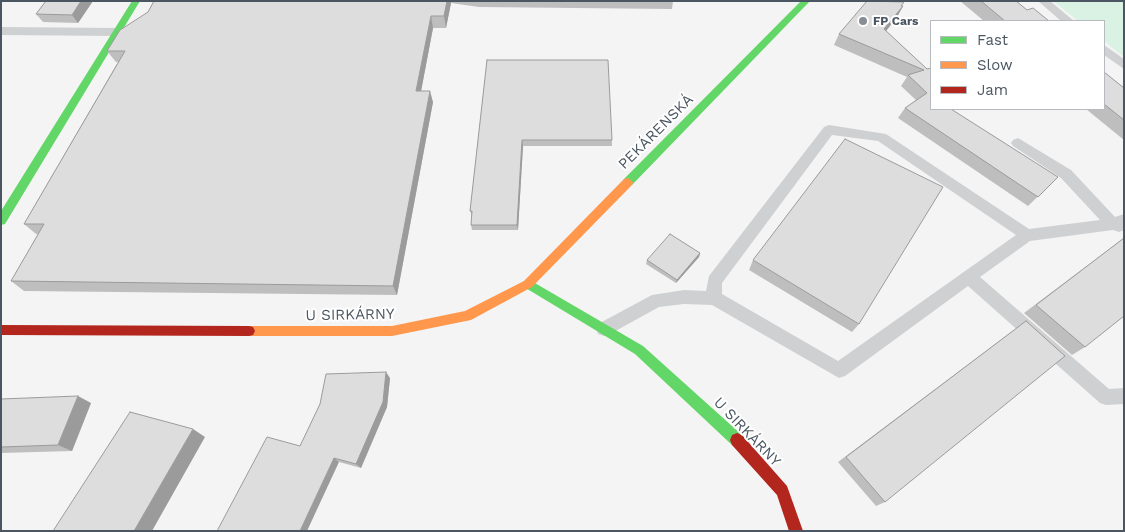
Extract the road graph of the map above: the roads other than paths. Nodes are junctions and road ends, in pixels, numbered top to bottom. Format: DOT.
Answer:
graph roads {
  1 [pos="136,1"];
  2 [pos="806,1"];
  3 [pos="1043,1"];
  4 [pos="1067,20"];
  5 [pos="1,31"];
  6 [pos="116,32"];
  7 [pos="1105,50"];
  8 [pos="1124,65"];
  9 [pos="1018,143"];
  10 [pos="1,220"];
  11 [pos="1120,224"];
  12 [pos="1027,235"];
  13 [pos="969,277"];
  14 [pos="528,284"];
  15 [pos="714,298"];
  16 [pos="604,329"];
  17 [pos="1,330"];
  18 [pos="1124,396"];
  19 [pos="796,531"];
  1 -- 6 [label="street"];
  2 -- 14 [label="street, PEKÁRENSKÁ"];
  3 -- 4 [label="lane"];
  5 -- 6 [label="lane"];
  6 -- 10 [label="street"];
  7 -- 8 [label="lane"];
  9 -- 11 [label="lane"];
  11 -- 12 [label="lane"];
  12 -- 13 [label="lane"];
  12 -- 15 [label="lane"];
  13 -- 15 [label="lane"];
  13 -- 18 [label="lane"];
  14 -- 16 [label="street, U SIRKÁRNY"];
  14 -- 17 [label="street, U SIRKÁRNY"];
  15 -- 16 [label="lane"];
  16 -- 19 [label="street, U SIRKÁRNY"];
}
